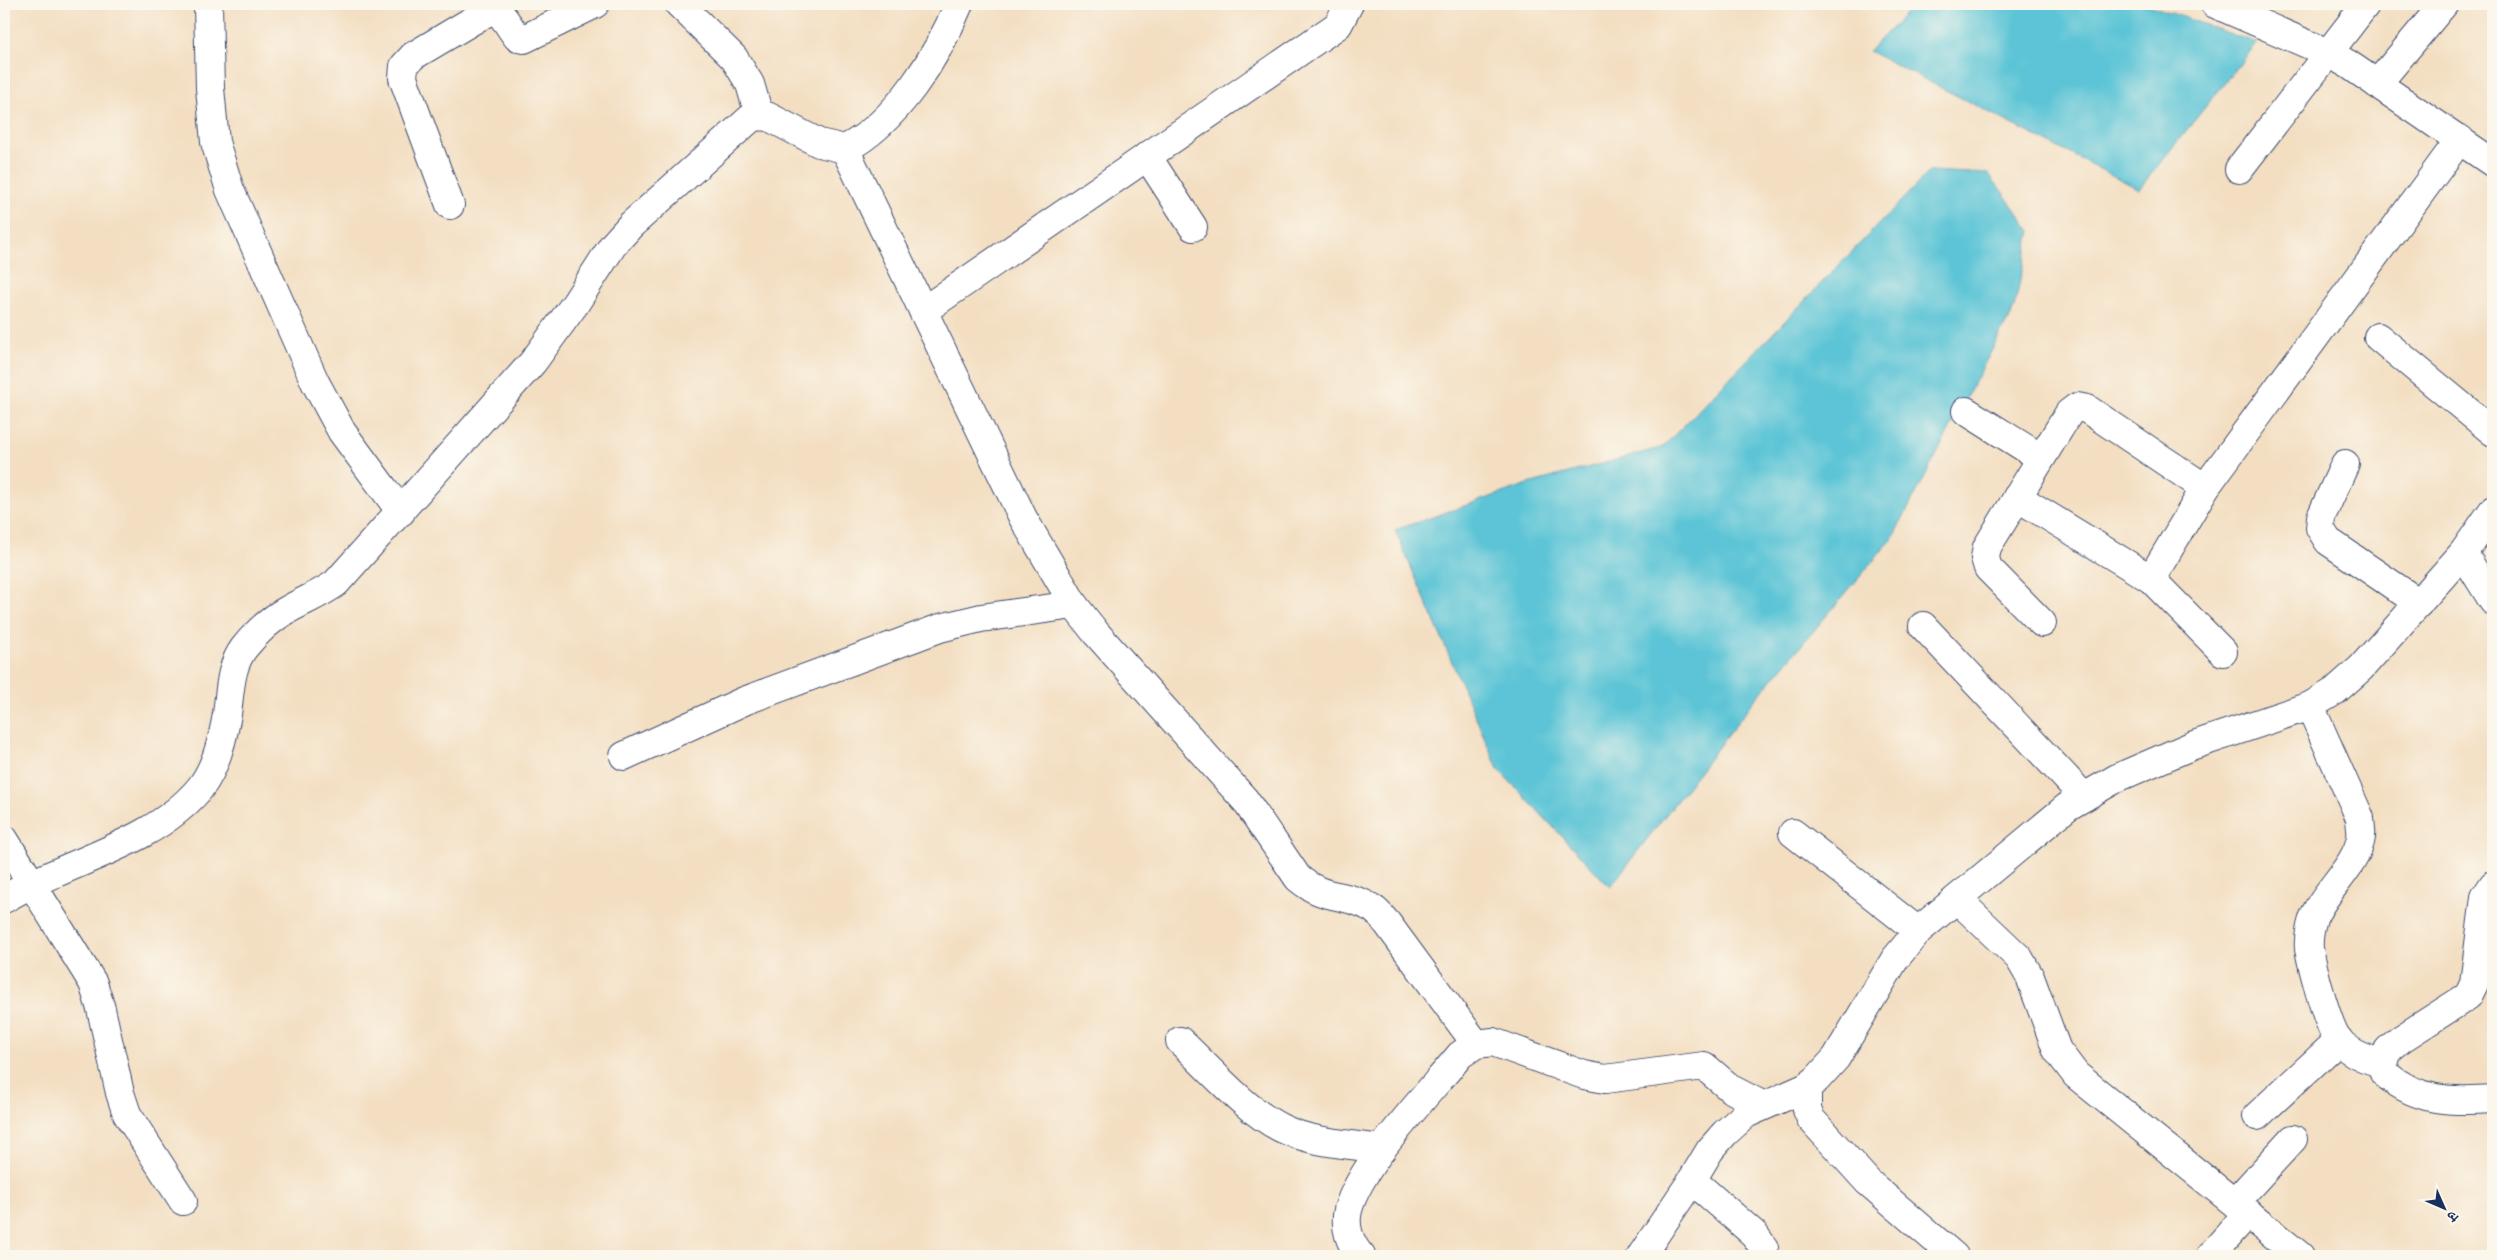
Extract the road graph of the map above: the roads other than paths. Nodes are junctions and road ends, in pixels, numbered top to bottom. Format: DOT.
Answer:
graph roads {
  1 [pos="208,4"];
  2 [pos="595,4"];
  3 [pos="679,4"];
  4 [pos="959,4"];
  5 [pos="1349,4"];
  6 [pos="2215,4"];
  7 [pos="2366,4"];
  8 [pos="2444,4"];
  9 [pos="2328,53"];
  10 [pos="2377,84"];
  11 [pos="759,115"];
  12 [pos="2460,139"];
  13 [pos="845,149"];
  14 [pos="1147,156"];
  15 [pos="2493,163"];
  16 [pos="2239,169"];
  17 [pos="450,205"];
  18 [pos="1193,227"];
  19 [pos="923,311"];
  20 [pos="2378,337"];
  21 [pos="1966,411"];
  22 [pos="2493,432"];
  23 [pos="2041,458"];
  24 [pos="2345,464"];
  25 [pos="2204,488"];
  26 [pos="2017,497"];
  27 [pos="2493,510"];
  28 [pos="401,512"];
  29 [pos="2463,553"];
  30 [pos="2151,579"];
  31 [pos="2493,601"];
  32 [pos="2419,603"];
  33 [pos="1074,605"];
  34 [pos="2042,623"];
  35 [pos="1923,626"];
  36 [pos="2223,652"];
  37 [pos="2310,706"];
  38 [pos="624,756"];
  39 [pos="2084,797"];
  40 [pos="1793,833"];
  41 [pos="4,839"];
  42 [pos="32,882"];
  43 [pos="2493,885"];
  44 [pos="4,899"];
  45 [pos="1958,899"];
  46 [pos="1918,931"];
  47 [pos="2339,1040"];
  48 [pos="1180,1041"];
  49 [pos="1476,1044"];
  50 [pos="2384,1064"];
  51 [pos="1807,1087"];
  52 [pos="2493,1099"];
  53 [pos="1762,1105"];
  54 [pos="2257,1116"];
  55 [pos="2294,1139"];
  56 [pos="1382,1149"];
  57 [pos="1692,1180"];
  58 [pos="183,1202"];
  59 [pos="2241,1207"];
  60 [pos="1361,1256"];
  61 [pos="1641,1256"];
  62 [pos="1763,1256"];
  63 [pos="1954,1256"];
  64 [pos="2210,1256"];
  65 [pos="2300,1256"];
  1 -- 28 [label="street"];
  2 -- 17 [label="street"];
  3 -- 11 [label="street"];
  4 -- 13 [label="street"];
  5 -- 14 [label="street"];
  6 -- 9 [label="street"];
  7 -- 9 [label="street"];
  8 -- 10 [label="street"];
  9 -- 10 [label="street"];
  9 -- 16 [label="street"];
  10 -- 12 [label="street"];
  11 -- 13 [label="street"];
  11 -- 28 [label="street"];
  12 -- 15 [label="street"];
  12 -- 25 [label="street"];
  13 -- 19 [label="street"];
  14 -- 18 [label="street"];
  14 -- 19 [label="street"];
  19 -- 33 [label="street"];
  20 -- 22 [label="street"];
  21 -- 23 [label="street"];
  23 -- 25 [label="street"];
  23 -- 26 [label="street"];
  24 -- 32 [label="street"];
  25 -- 30 [label="street"];
  26 -- 30 [label="street"];
  26 -- 34 [label="street"];
  27 -- 29 [label="street"];
  28 -- 42 [label="street"];
  29 -- 31 [label="street"];
  29 -- 32 [label="street"];
  30 -- 36 [label="street"];
  32 -- 37 [label="street"];
  33 -- 38 [label="street"];
  33 -- 49 [label="street"];
  35 -- 39 [label="street"];
  37 -- 39 [label="street"];
  37 -- 47 [label="street"];
  39 -- 45 [label="street"];
  40 -- 46 [label="street"];
  41 -- 42 [label="street"];
  42 -- 44 [label="street"];
  42 -- 58 [label="street"];
  43 -- 50 [label="street"];
  45 -- 46 [label="street"];
  45 -- 59 [label="street"];
  46 -- 51 [label="street"];
  47 -- 50 [label="street"];
  47 -- 54 [label="street"];
  48 -- 56 [label="street"];
  49 -- 53 [label="street"];
  49 -- 56 [label="street"];
  50 -- 52 [label="street"];
  51 -- 53 [label="street"];
  51 -- 63 [label="street"];
  53 -- 57 [label="street"];
  55 -- 59 [label="street"];
  56 -- 60 [label="street"];
  57 -- 61 [label="street"];
  57 -- 62 [label="street"];
  59 -- 64 [label="street"];
  59 -- 65 [label="street"];
}
